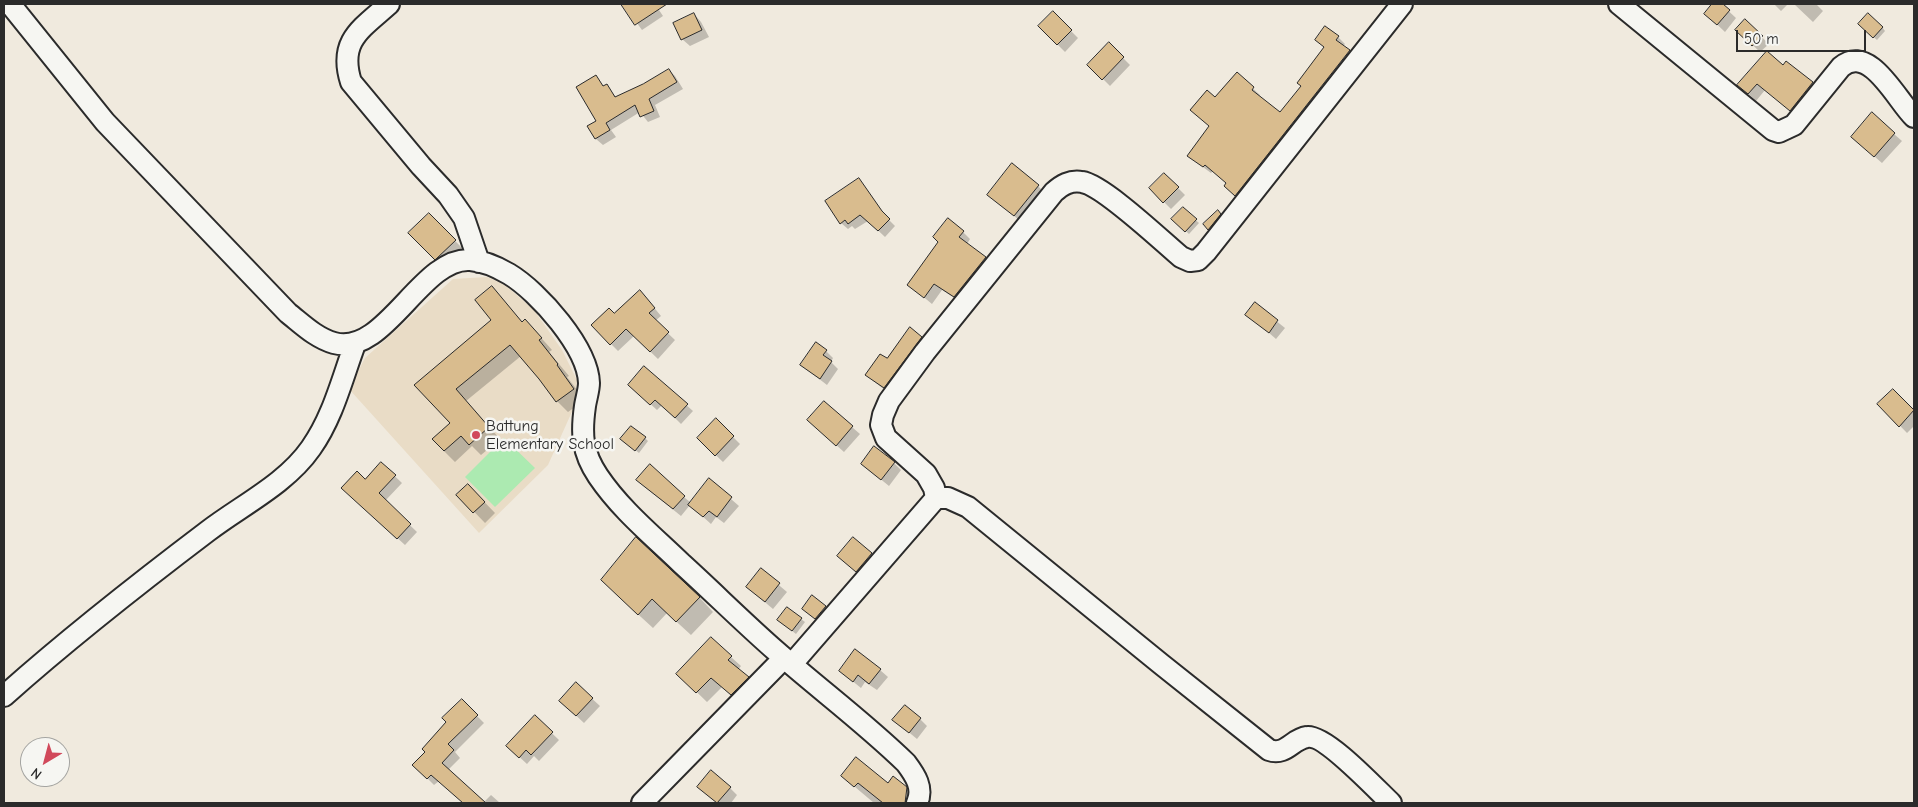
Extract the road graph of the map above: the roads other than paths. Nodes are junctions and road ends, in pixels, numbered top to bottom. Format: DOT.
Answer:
graph roads {
  1 [pos="10,4"];
  2 [pos="389,4"];
  3 [pos="1402,4"];
  4 [pos="1619,4"];
  5 [pos="1914,117"];
  6 [pos="479,262"];
  7 [pos="354,344"];
  8 [pos="936,498"];
  9 [pos="788,661"];
  10 [pos="4,696"];
  11 [pos="642,803"];
  12 [pos="918,803"];
  13 [pos="1391,803"];
  1 -- 7 [label="street"];
  2 -- 6 [label="street"];
  3 -- 8 [label="street"];
  4 -- 5 [label="street"];
  6 -- 7 [label="street"];
  6 -- 9 [label="street"];
  7 -- 10 [label="street"];
  8 -- 9 [label="street"];
  8 -- 13 [label="street"];
  9 -- 11 [label="street"];
  9 -- 12 [label="street"];
}
